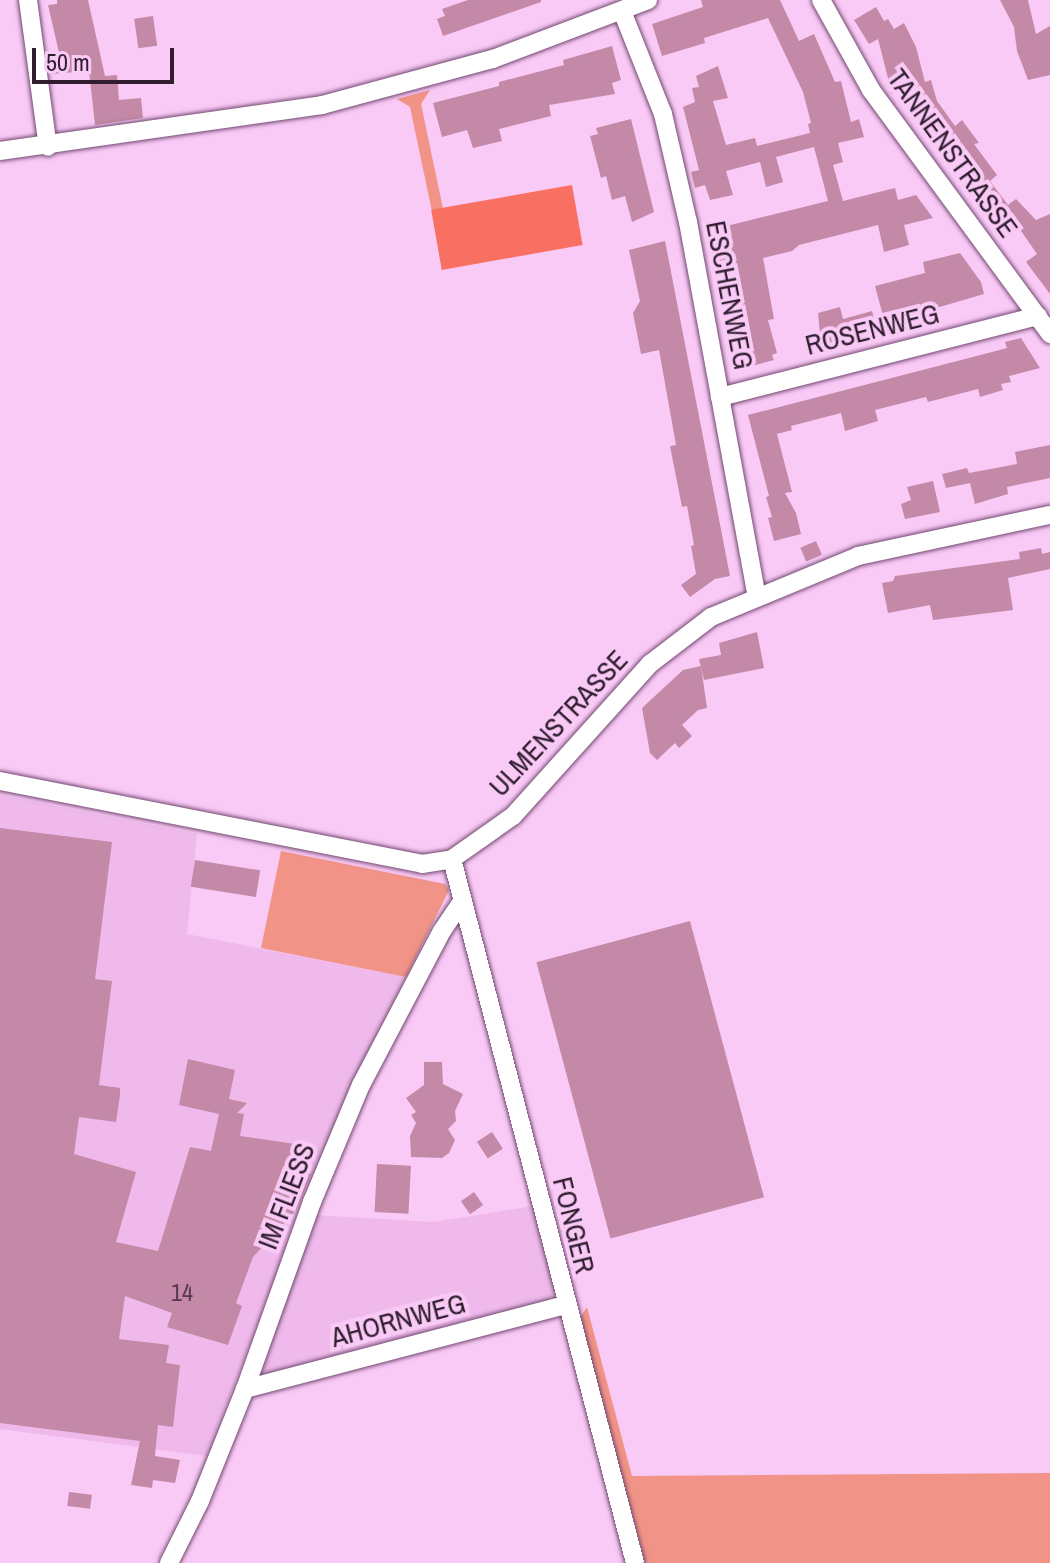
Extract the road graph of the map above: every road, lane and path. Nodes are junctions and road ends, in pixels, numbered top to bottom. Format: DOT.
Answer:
graph roads {
  1 [pos="28,0"];
  2 [pos="648,0"];
  3 [pos="821,0"];
  4 [pos="622,11"];
  5 [pos="48,147"];
  6 [pos="0,151"];
  7 [pos="1038,316"];
  8 [pos="1050,334"];
  9 [pos="720,397"];
  10 [pos="1050,515"];
  11 [pos="757,597"];
  12 [pos="0,781"];
  13 [pos="452,859"];
  14 [pos="463,900"];
  15 [pos="566,1305"];
  16 [pos="245,1389"];
  17 [pos="169,1563"];
  18 [pos="635,1563"];
  1 -- 5 [label="street"];
  2 -- 4 [label="street"];
  3 -- 7 [label="street, TANNENSTRASSE"];
  4 -- 5 [label="street"];
  4 -- 9 [label="street, ESCHENWEG"];
  5 -- 6 [label="street"];
  7 -- 8 [label="street, TANNENSTRASSE"];
  7 -- 9 [label="street, ROSENWEG"];
  9 -- 11 [label="street, ESCHENWEG"];
  10 -- 11 [label="street, ULMENSTRASSE"];
  11 -- 13 [label="street, ULMENSTRASSE"];
  12 -- 13 [label="street"];
  13 -- 14 [label="street"];
  14 -- 15 [label="street, FONGER"];
  14 -- 16 [label="street, IM FLIESS"];
  15 -- 16 [label="street, AHORNWEG"];
  15 -- 18 [label="street, FONGER"];
  16 -- 17 [label="street, IM FLIESS"];
}
